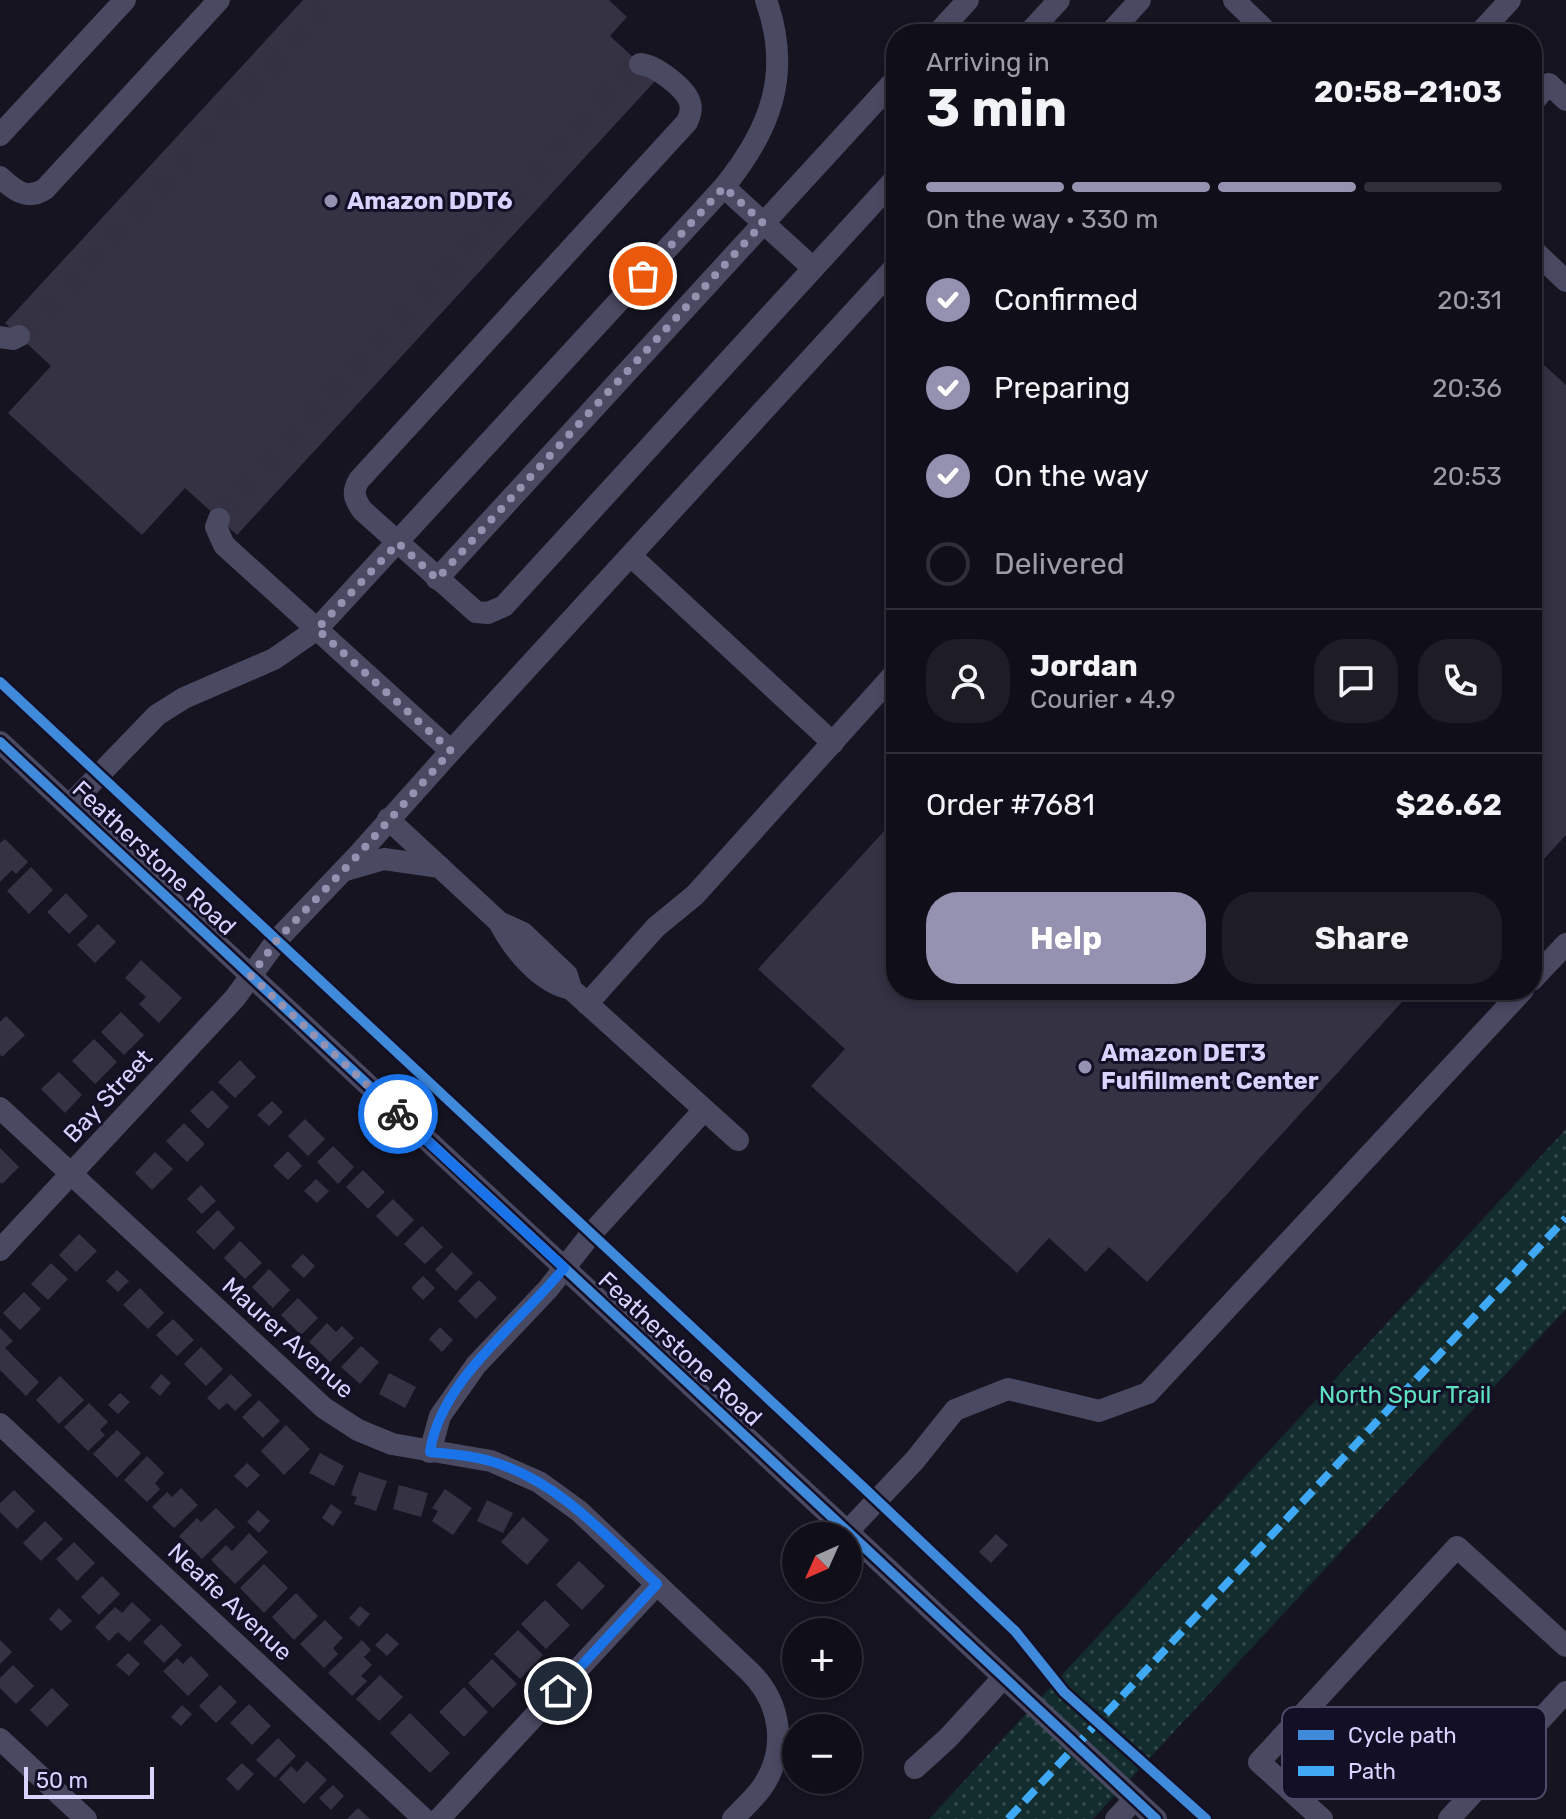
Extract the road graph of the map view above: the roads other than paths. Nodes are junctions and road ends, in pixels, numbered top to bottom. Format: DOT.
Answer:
graph roads {
  1 [pos="125,0"];
  2 [pos="219,0"];
  3 [pos="766,0"];
  4 [pos="968,0"];
  5 [pos="1059,0"];
  6 [pos="1140,0"];
  7 [pos="1234,0"];
  8 [pos="1510,0"];
  9 [pos="946,24"];
  10 [pos="1037,24"];
  11 [pos="1118,24"];
  12 [pos="1259,24"];
  13 [pos="1488,24"];
  14 [pos="640,64"];
  15 [pos="886,90"];
  16 [pos="1542,92"];
  17 [pos="1566,100"];
  18 [pos="0,135"];
  19 [pos="0,177"];
  20 [pos="724,187"];
  21 [pos="886,189"];
  22 [pos="763,223"];
  23 [pos="1542,258"];
  24 [pos="813,268"];
  25 [pos="886,277"];
  26 [pos="1566,281"];
  27 [pos="219,519"];
  28 [pos="398,543"];
  29 [pos="631,556"];
  30 [pos="437,579"];
  31 [pos="317,629"];
  32 [pos="886,683"];
  33 [pos="0,742"];
  34 [pos="833,743"];
  35 [pos="451,751"];
  36 [pos="69,806"];
  37 [pos="388,819"];
  38 [pos="440,867"];
  39 [pos="341,871"];
  40 [pos="1566,944"];
  41 [pos="1542,969"];
  42 [pos="251,976"];
  43 [pos="579,996"];
  44 [pos="1514,1000"];
  45 [pos="0,1108"];
  46 [pos="704,1110"];
  47 [pos="738,1140"];
  48 [pos="71,1174"];
  49 [pos="0,1250"];
  50 [pos="564,1268"];
  51 [pos="0,1424"];
  52 [pos="430,1452"];
  53 [pos="836,1522"];
  54 [pos="856,1522"];
  55 [pos="862,1546"];
  56 [pos="657,1584"];
  57 [pos="1566,1646"];
  58 [pos="1003,1678"];
  59 [pos="1566,1692"];
  60 [pos="1310,1707"];
  61 [pos="1546,1714"];
  62 [pos="1282,1737"];
  63 [pos="0,1739"];
  64 [pos="915,1768"];
  65 [pos="1282,1783"];
  66 [pos="1135,1799"];
  67 [pos="1300,1799"];
  68 [pos="1467,1799"];
  69 [pos="86,1819"];
  70 [pos="424,1819"];
  71 [pos="439,1819"];
  72 [pos="733,1819"];
  73 [pos="1116,1819"];
  74 [pos="1156,1819"];
  75 [pos="1322,1819"];
  76 [pos="1449,1819"];
  1 -- 18 [label="street"];
  2 -- 19 [label="street"];
  3 -- 20 [label="street"];
  4 -- 9 [label="street"];
  5 -- 10 [label="street"];
  6 -- 11 [label="street"];
  7 -- 12 [label="street"];
  8 -- 13 [label="street"];
  14 -- 28 [label="street"];
  15 -- 22 [label="street"];
  16 -- 17 [label="street"];
  20 -- 22 [label="street"];
  20 -- 28 [label="street"];
  21 -- 24 [label="street"];
  22 -- 24 [label="street"];
  22 -- 30 [label="street"];
  23 -- 26 [label="street"];
  24 -- 30 [label="street"];
  25 -- 29 [label="street, Bay Street"];
  27 -- 31 [label="street"];
  28 -- 30 [label="street"];
  28 -- 31 [label="street"];
  29 -- 34 [label="street"];
  29 -- 35 [label="street, Bay Street"];
  31 -- 35 [label="street"];
  31 -- 36 [label="street"];
  32 -- 34 [label="street"];
  33 -- 36 [label="street, Featherstone Road"];
  34 -- 43 [label="street"];
  35 -- 37 [label="street, Bay Street"];
  36 -- 42 [label="street, Featherstone Road"];
  37 -- 38 [label="street"];
  37 -- 39 [label="street, Bay Street"];
  38 -- 39 [label="street"];
  38 -- 43 [label="street"];
  39 -- 42 [label="street, Bay Street"];
  40 -- 41 [label="street"];
  42 -- 48 [label="street, Bay Street"];
  42 -- 50 [label="street, Featherstone Road"];
  43 -- 46 [label="street"];
  44 -- 54 [label="street"];
  45 -- 48 [label="street, Maurer Avenue"];
  46 -- 47 [label="street"];
  46 -- 50 [label="street"];
  48 -- 49 [label="street, Bay Street"];
  48 -- 52 [label="street, Maurer Avenue"];
  50 -- 52 [label="street"];
  50 -- 53 [label="street, Featherstone Road"];
  51 -- 70 [label="street, Neafie Avenue"];
  52 -- 56 [label="street, Maurer Avenue"];
  55 -- 58 [label="street, Featherstone Road"];
  56 -- 71 [label="street"];
  56 -- 72 [label="street, Maurer Avenue"];
  57 -- 60 [label="street"];
  58 -- 64 [label="street"];
  58 -- 66 [label="street, Featherstone Road"];
  59 -- 61 [label="street"];
  62 -- 65 [label="street"];
  63 -- 69 [label="street"];
  66 -- 73 [label="street"];
  66 -- 74 [label="street, Featherstone Road"];
  67 -- 75 [label="street"];
  68 -- 76 [label="street"];
}
